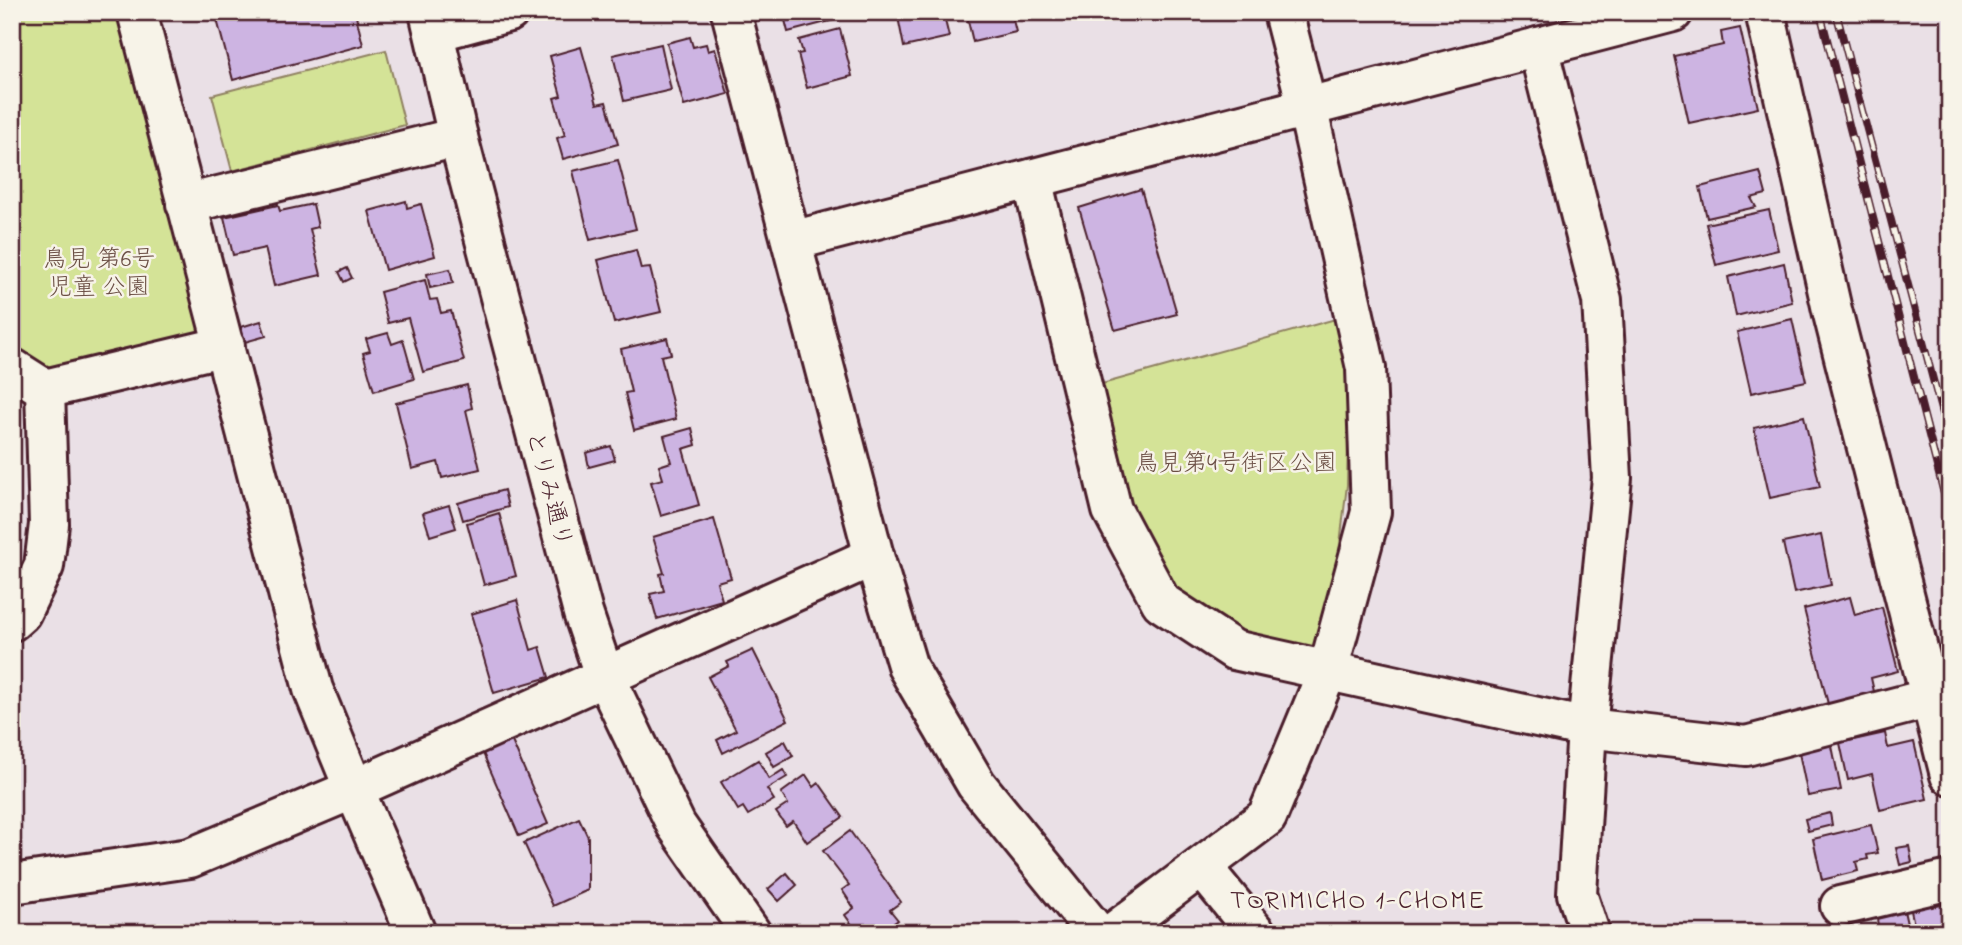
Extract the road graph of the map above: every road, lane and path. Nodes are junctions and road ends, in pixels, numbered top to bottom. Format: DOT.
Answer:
graph roads {
  1 [pos="137,12"];
  2 [pos="509,12"];
  3 [pos="731,12"];
  4 [pos="1283,12"];
  5 [pos="1673,12"];
  6 [pos="1765,12"];
  7 [pos="432,22"];
  8 [pos="1538,47"];
  9 [pos="1307,106"];
  10 [pos="458,137"];
  11 [pos="1032,179"];
  12 [pos="186,204"];
  13 [pos="792,240"];
  14 [pos="225,346"];
  15 [pos="12,368"];
  16 [pos="45,389"];
  17 [pos="874,556"];
  18 [pos="12,621"];
  19 [pos="1328,670"];
  20 [pos="604,676"];
  21 [pos="1931,698"];
  22 [pos="1587,728"];
  23 [pos="1950,775"];
  24 [pos="354,789"];
  25 [pos="1202,867"];
  26 [pos="1950,880"];
  27 [pos="12,884"];
  28 [pos="1840,906"];
  29 [pos="416,933"];
  30 [pos="751,933"];
  31 [pos="1097,933"];
  32 [pos="1113,933"];
  33 [pos="1256,933"];
  34 [pos="1590,933"];
  1 -- 12 [label="street"];
  2 -- 7 [label="street"];
  3 -- 13 [label="street"];
  4 -- 9 [label="street"];
  5 -- 8 [label="street"];
  6 -- 21 [label="street"];
  7 -- 10 [label="street, とりみ通り"];
  8 -- 9 [label="street"];
  8 -- 22 [label="street"];
  9 -- 11 [label="street"];
  9 -- 19 [label="street"];
  10 -- 12 [label="street"];
  10 -- 20 [label="street, とりみ通り"];
  11 -- 13 [label="street"];
  11 -- 19 [label="street"];
  12 -- 14 [label="street"];
  13 -- 17 [label="street"];
  14 -- 16 [label="street"];
  14 -- 24 [label="street"];
  15 -- 16 [label="street"];
  16 -- 18 [label="street"];
  17 -- 20 [label="street"];
  17 -- 31 [label="street"];
  19 -- 22 [label="street"];
  19 -- 25 [label="street"];
  20 -- 24 [label="street"];
  20 -- 30 [label="street, とりみ通り"];
  21 -- 22 [label="street"];
  21 -- 23 [label="street"];
  22 -- 34 [label="street"];
  24 -- 27 [label="street"];
  24 -- 29 [label="street"];
  25 -- 32 [label="street"];
  25 -- 33 [label="street"];
  26 -- 28 [label="street"];
}
